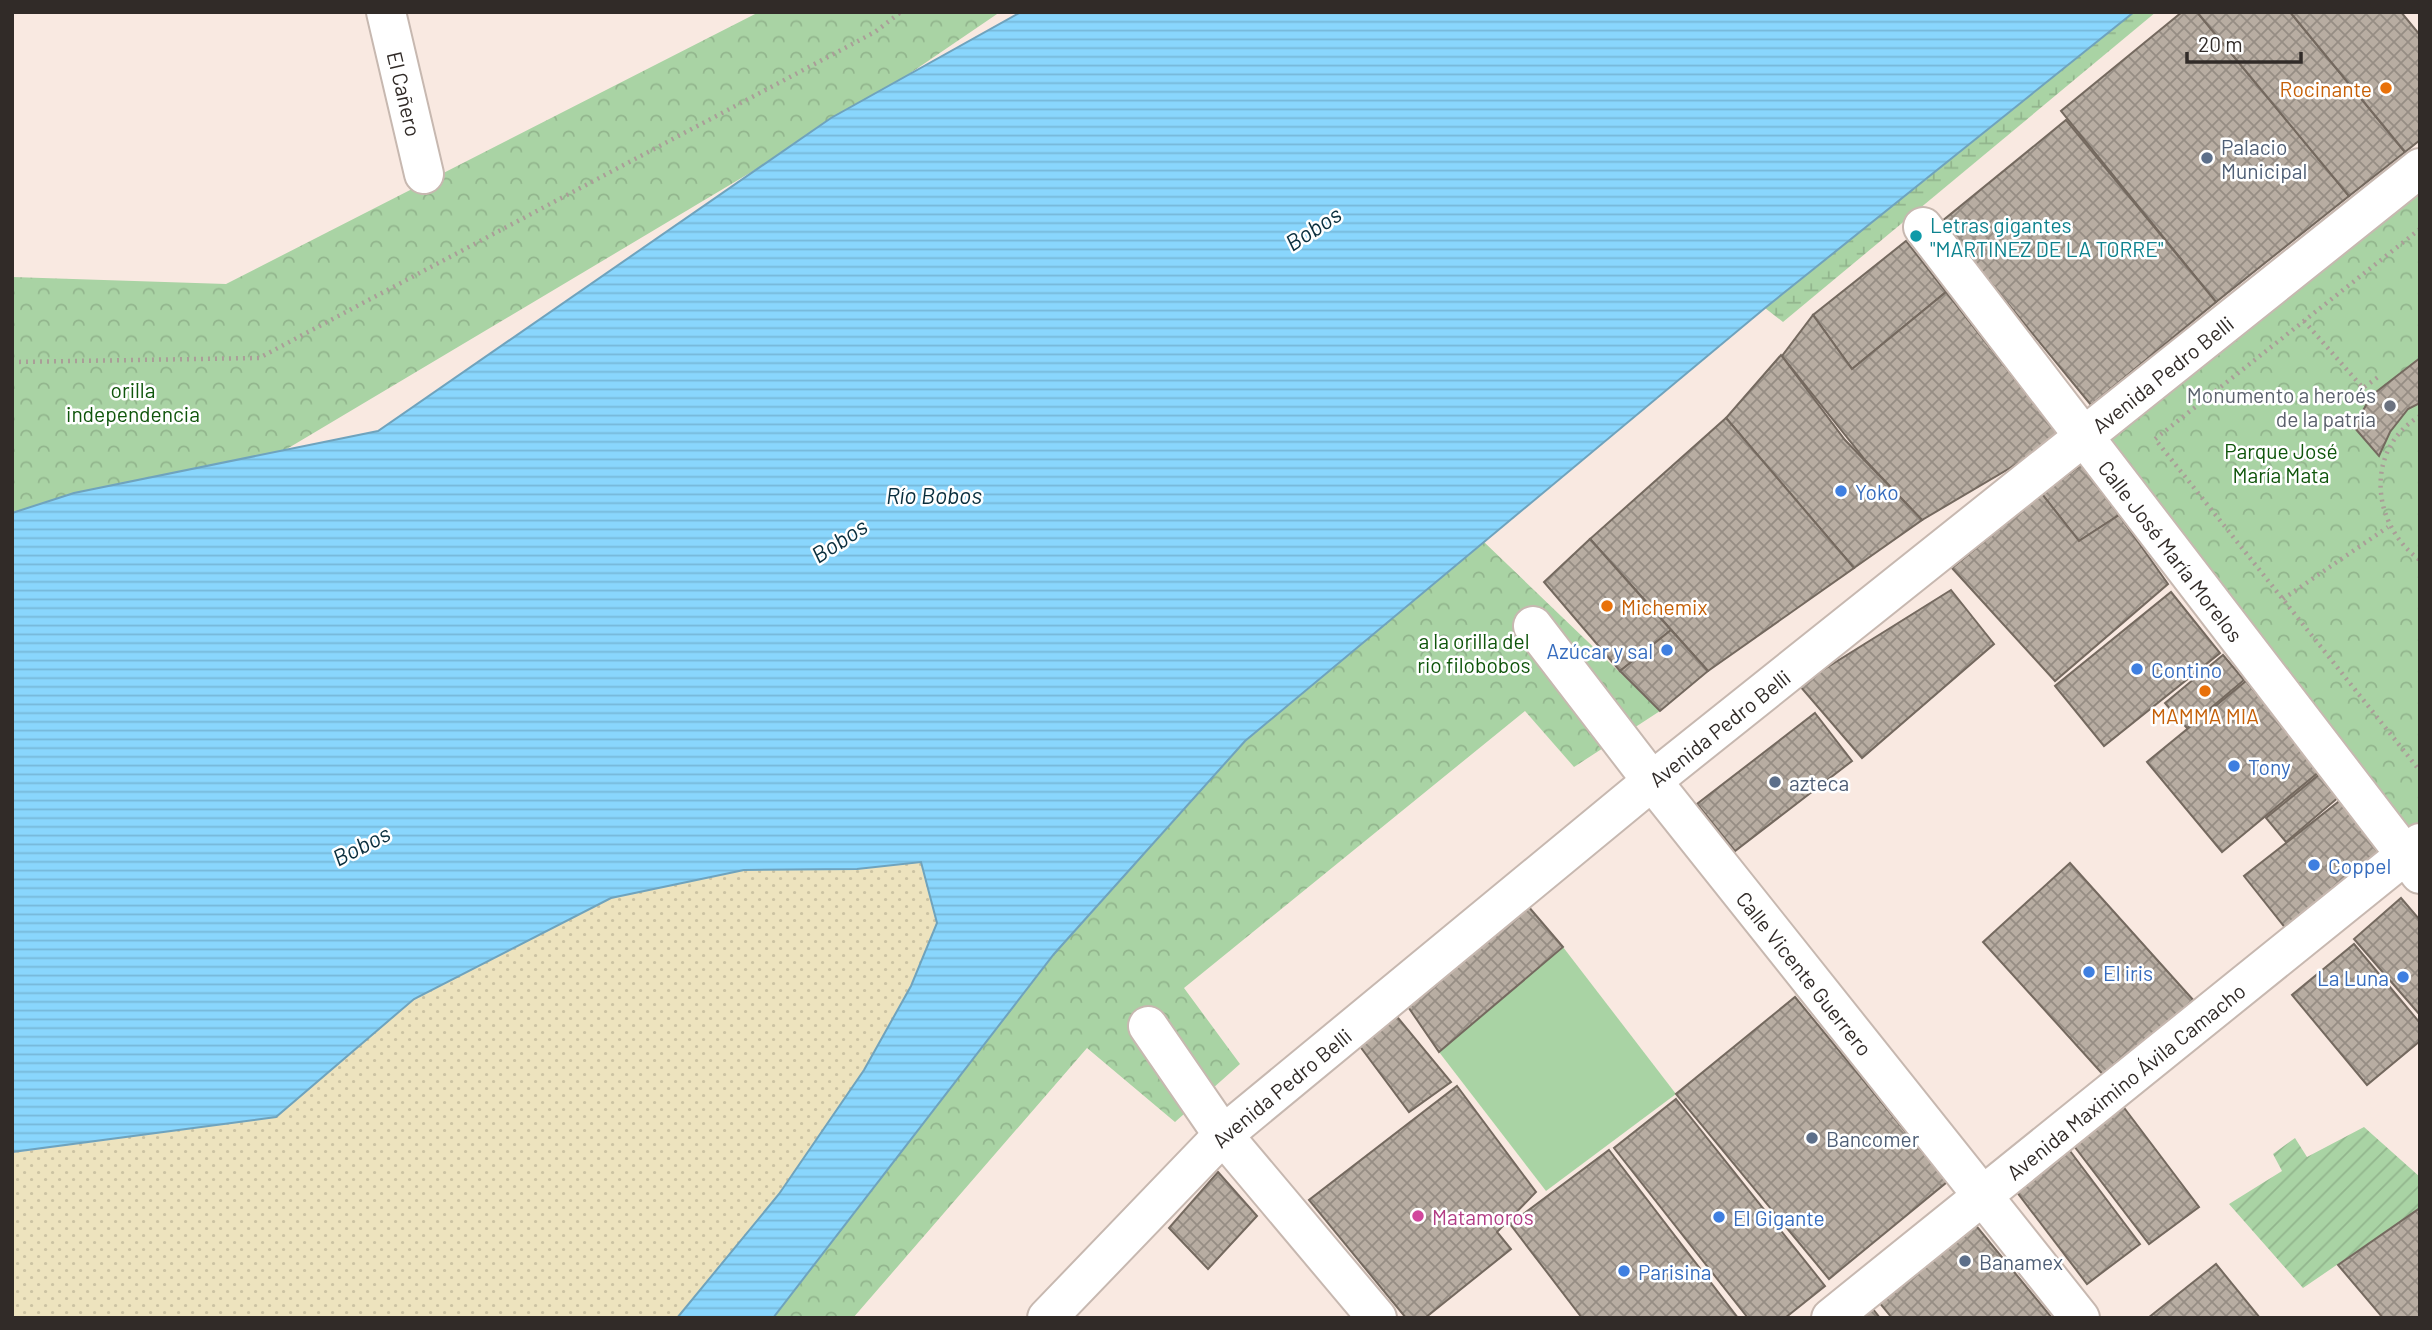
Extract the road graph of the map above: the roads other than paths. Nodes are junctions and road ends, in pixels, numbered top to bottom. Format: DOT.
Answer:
graph roads {
  1 [pos="386,12"];
  2 [pos="2420,168"];
  3 [pos="424,174"];
  4 [pos="1923,227"];
  5 [pos="2083,438"];
  6 [pos="1533,626"];
  7 [pos="1652,782"];
  8 [pos="2415,857"];
  9 [pos="1148,1026"];
  10 [pos="1223,1135"];
  11 [pos="1982,1196"];
  12 [pos="1047,1318"];
  13 [pos="1377,1318"];
  14 [pos="1831,1318"];
  15 [pos="2080,1318"];
  1 -- 3 [label="street, El Cañero"];
  2 -- 5 [label="street, Avenida Pedro Belli"];
  4 -- 5 [label="street, Calle José María Morelos"];
  5 -- 7 [label="street, Avenida Pedro Belli"];
  5 -- 8 [label="street, Calle José María Morelos"];
  6 -- 7 [label="street, Calle Vicente Guerrero"];
  7 -- 10 [label="street, Avenida Pedro Belli"];
  7 -- 11 [label="street, Calle Vicente Guerrero"];
  8 -- 11 [label="street, Avenida Maximino Ávila Camacho"];
  9 -- 10 [label="street"];
  10 -- 12 [label="street, Avenida Pedro Belli"];
  10 -- 13 [label="street"];
  11 -- 14 [label="street, Avenida Maximino Ávila Camacho"];
  11 -- 15 [label="street, Calle Vicente Guerrero"];
}
